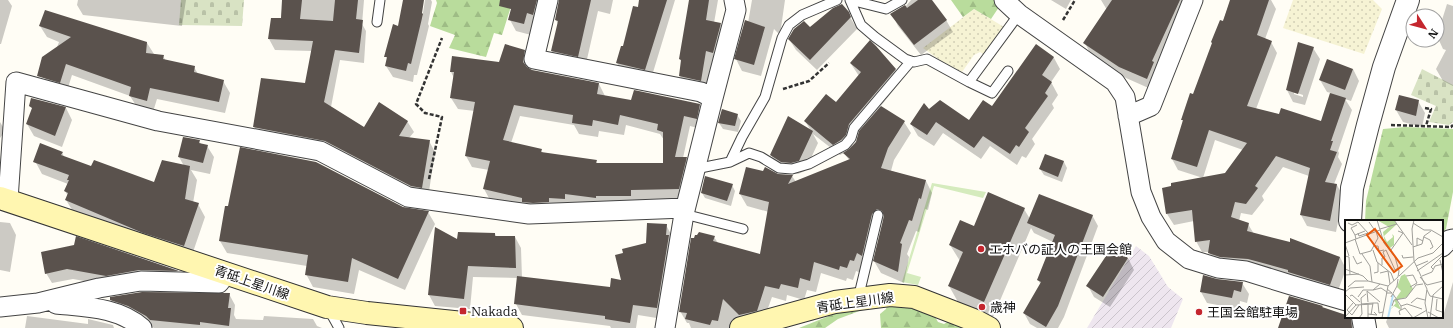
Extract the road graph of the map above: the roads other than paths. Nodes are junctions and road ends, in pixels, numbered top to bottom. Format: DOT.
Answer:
graph roads {
  1 [pos="380,0"];
  2 [pos="548,0"];
  3 [pos="734,0"];
  4 [pos="837,0"];
  5 [pos="850,0"];
  6 [pos="902,0"];
  7 [pos="1004,0"];
  8 [pos="1193,0"];
  9 [pos="1408,0"];
  10 [pos="1019,14"];
  11 [pos="377,22"];
  12 [pos="911,61"];
  13 [pos="1008,71"];
  14 [pos="969,82"];
  15 [pos="713,98"];
  16 [pos="1128,116"];
  17 [pos="730,162"];
  18 [pos="695,169"];
  19 [pos="4,199"];
  20 [pos="685,211"];
  21 [pos="878,216"];
  22 [pos="1350,220"];
  23 [pos="743,229"];
  24 [pos="1453,239"];
  25 [pos="1443,246"];
  26 [pos="227,272"];
  27 [pos="858,299"];
  28 [pos="1345,301"];
  29 [pos="38,303"];
  30 [pos="0,307"];
  31 [pos="327,307"];
  32 [pos="1363,318"];
  33 [pos="980,326"];
  34 [pos="142,328"];
  35 [pos="340,328"];
  36 [pos="512,328"];
  37 [pos="665,328"];
  38 [pos="741,328"];
  39 [pos="1365,328"];
  1 -- 11 [label="lane"];
  2 -- 15 [label="street"];
  3 -- 15 [label="street"];
  4 -- 17 [label="lane"];
  5 -- 6 [label="lane"];
  5 -- 12 [label="lane"];
  7 -- 10 [label="street"];
  8 -- 16 [label="street"];
  9 -- 22 [label="street"];
  10 -- 14 [label="lane"];
  10 -- 16 [label="street"];
  12 -- 14 [label="lane"];
  12 -- 17 [label="lane"];
  13 -- 14 [label="lane"];
  15 -- 18 [label="street"];
  16 -- 28 [label="street"];
  17 -- 18 [label="lane"];
  18 -- 20 [label="street"];
  19 -- 20 [label="street"];
  19 -- 26 [label="main road, 青砥上星川線"];
  20 -- 23 [label="lane"];
  20 -- 37 [label="street"];
  21 -- 27 [label="lane"];
  24 -- 25 [label="street"];
  26 -- 29 [label="street"];
  26 -- 31 [label="main road, 青砥上星川線"];
  27 -- 33 [label="main road, 青砥上星川線"];
  27 -- 38 [label="main road, 青砥上星川線"];
  29 -- 30 [label="street"];
  29 -- 34 [label="street"];
  31 -- 35 [label="lane"];
  31 -- 36 [label="main road, 青砥上星川線"];
  32 -- 39 [label="street"];
}
